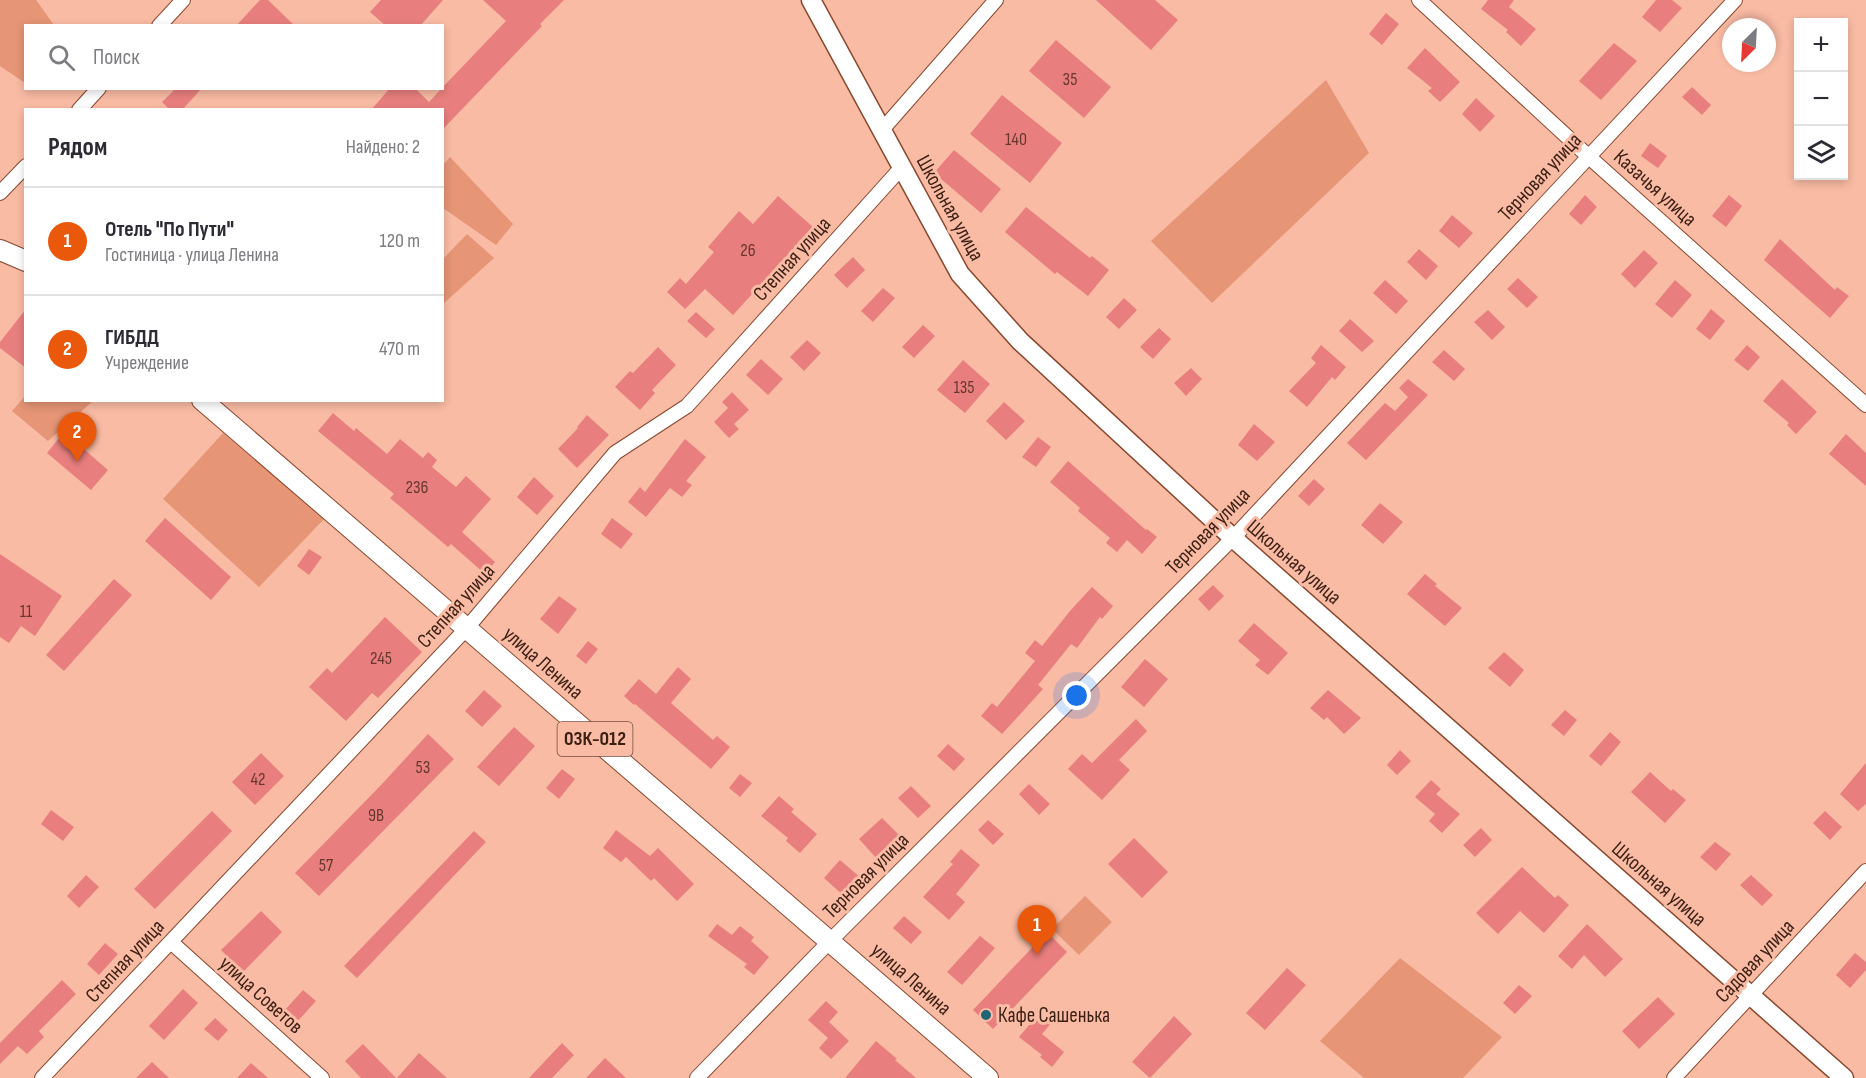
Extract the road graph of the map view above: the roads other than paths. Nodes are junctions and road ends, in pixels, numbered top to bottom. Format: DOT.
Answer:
graph roads {
  1 [pos="183,0"];
  2 [pos="811,0"];
  3 [pos="996,0"];
  4 [pos="1419,0"];
  5 [pos="1735,0"];
  6 [pos="161,24"];
  7 [pos="97,90"];
  8 [pos="81,108"];
  9 [pos="882,130"];
  10 [pos="1588,156"];
  11 [pos="902,167"];
  12 [pos="24,168"];
  13 [pos="0,193"];
  14 [pos="0,250"];
  15 [pos="24,260"];
  16 [pos="204,402"];
  17 [pos="1866,405"];
  18 [pos="1233,538"];
  19 [pos="466,629"];
  20 [pos="1866,872"];
  21 [pos="830,940"];
  22 [pos="171,942"];
  23 [pos="1751,995"];
  24 [pos="42,1078"];
  25 [pos="322,1078"];
  26 [pos="697,1078"];
  27 [pos="988,1078"];
  28 [pos="1674,1078"];
  29 [pos="1844,1078"];
  1 -- 6 [label="street"];
  2 -- 9 [label="street, Школьная улица"];
  3 -- 9 [label="street"];
  4 -- 10 [label="street, Казачья улица"];
  5 -- 10 [label="street, Терновая улица"];
  7 -- 8 [label="street"];
  9 -- 11 [label="street, Школьная улица"];
  10 -- 17 [label="street, Казачья улица"];
  10 -- 18 [label="street, Терновая улица"];
  11 -- 18 [label="street, Школьная улица"];
  11 -- 19 [label="street, Степная улица"];
  12 -- 13 [label="street"];
  14 -- 15 [label="main road"];
  16 -- 19 [label="main road, улица Ленина / 03К-012"];
  18 -- 21 [label="street, Терновая улица"];
  18 -- 23 [label="street, Школьная улица"];
  19 -- 21 [label="main road, улица Ленина / 03К-012"];
  19 -- 22 [label="street, Степная улица"];
  20 -- 23 [label="street, Садовая улица"];
  21 -- 26 [label="street, Терновая улица"];
  21 -- 27 [label="main road, улица Ленина / 03К-012"];
  22 -- 24 [label="street, Степная улица"];
  22 -- 25 [label="street, улица Советов"];
  23 -- 28 [label="street, Садовая улица"];
  23 -- 29 [label="street, Школьная улица"];
}
